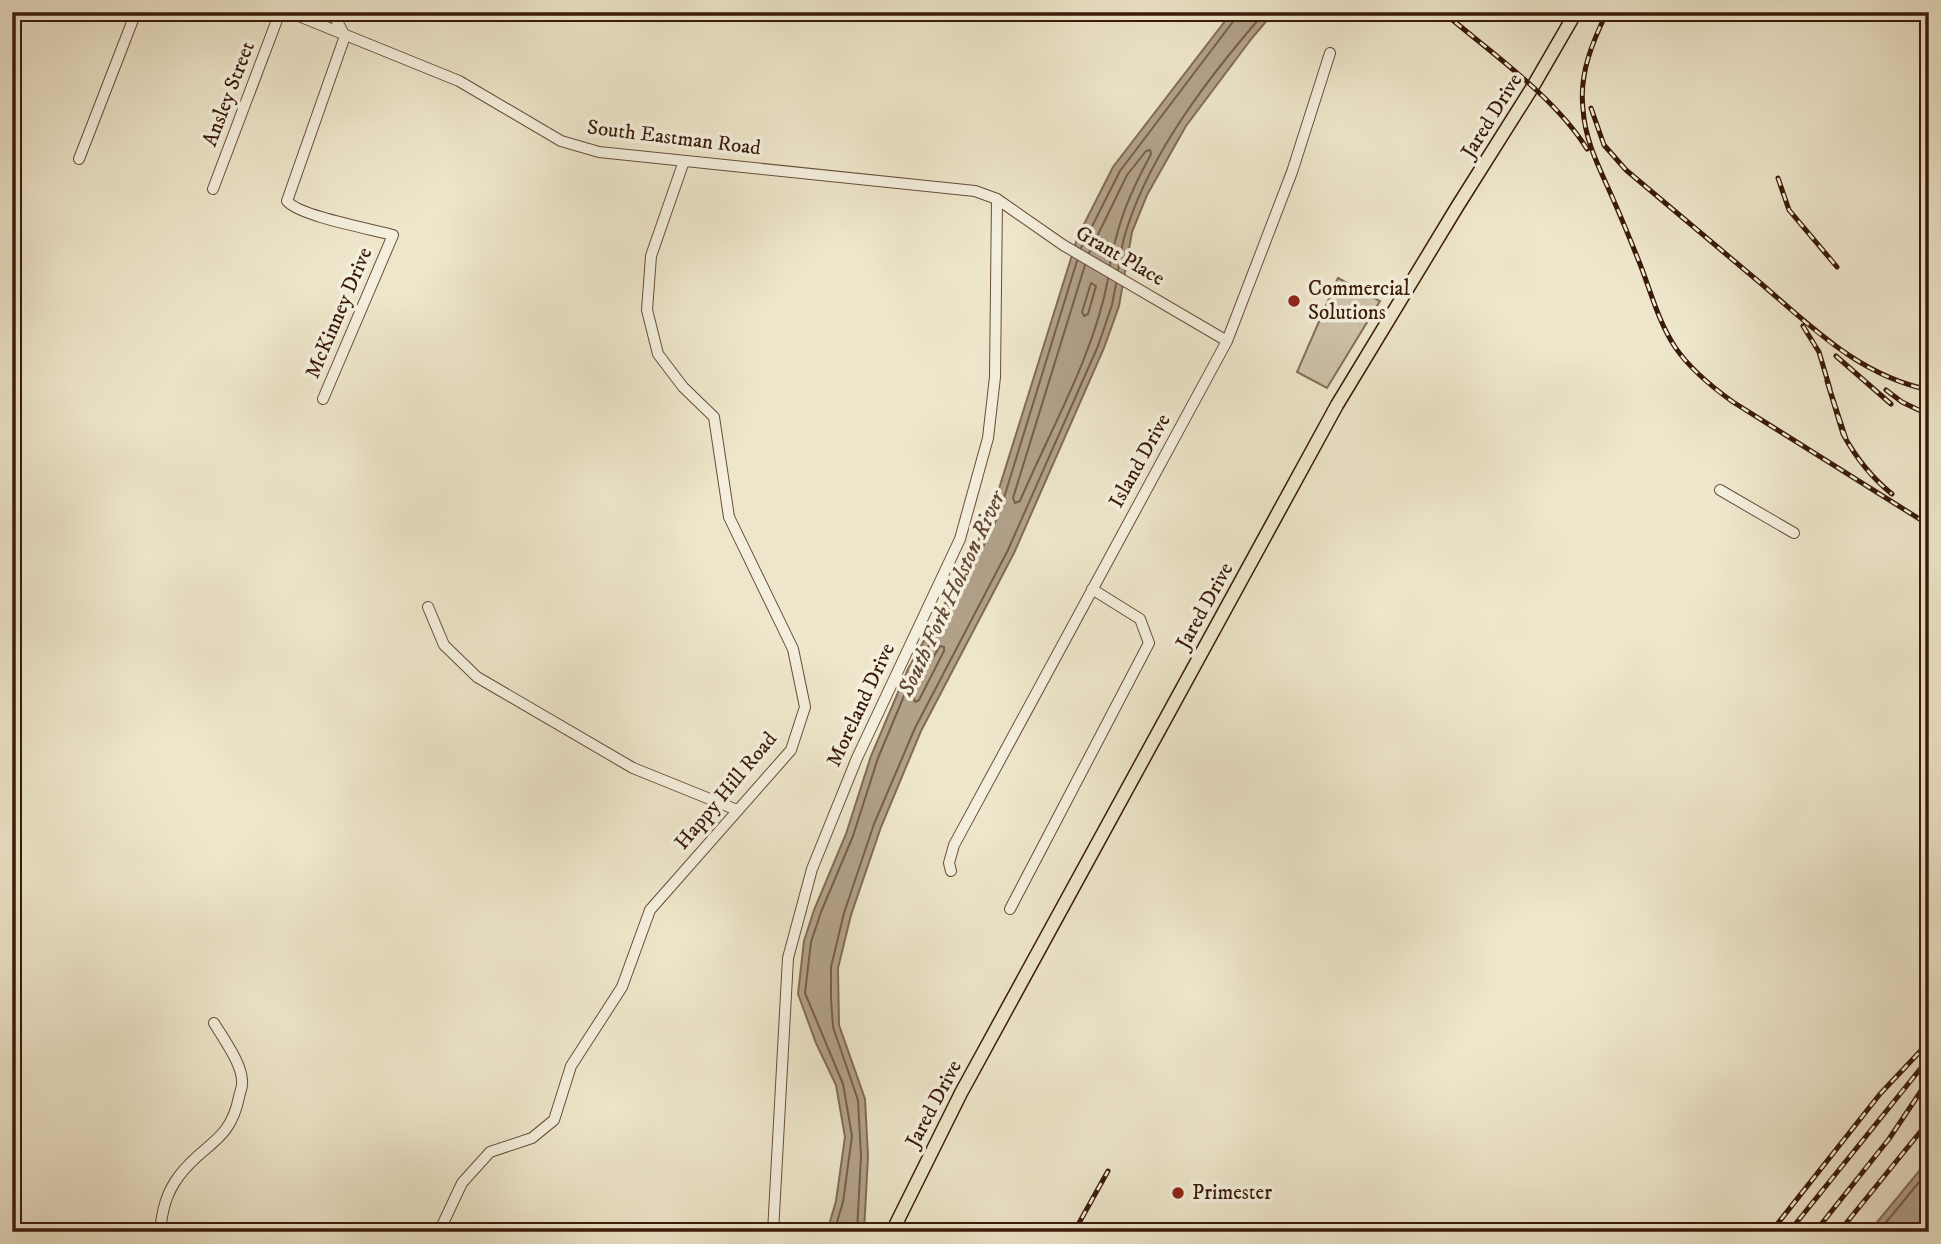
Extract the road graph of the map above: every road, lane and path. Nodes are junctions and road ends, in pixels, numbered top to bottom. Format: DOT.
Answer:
graph roads {
  1 [pos="136,12"];
  2 [pos="280,12"];
  3 [pos="289,12"];
  4 [pos="332,12"];
  5 [pos="1576,12"];
  6 [pos="345,36"];
  7 [pos="1330,53"];
  8 [pos="79,159"];
  9 [pos="684,161"];
  10 [pos="213,189"];
  11 [pos="997,199"];
  12 [pos="1227,341"];
  13 [pos="323,399"];
  14 [pos="1720,490"];
  15 [pos="1794,533"];
  16 [pos="1092,589"];
  17 [pos="429,607"];
  18 [pos="737,810"];
  19 [pos="951,871"];
  20 [pos="1010,909"];
  21 [pos="214,1023"];
  22 [pos="160,1232"];
  23 [pos="439,1232"];
  24 [pos="773,1232"];
  25 [pos="892,1232"];
  1 -- 8 [label="street"];
  2 -- 10 [label="street, Ansley Street"];
  3 -- 6 [label="street, South Eastman Road"];
  4 -- 6 [label="street"];
  5 -- 25 [label="main road, Jared Drive"];
  6 -- 9 [label="street, South Eastman Road"];
  6 -- 13 [label="street, McKinney Drive"];
  7 -- 12 [label="street, Island Drive"];
  9 -- 11 [label="street, South Eastman Road"];
  9 -- 18 [label="street, Happy Hill Road"];
  11 -- 12 [label="street, Grant Place"];
  11 -- 24 [label="street, Moreland Drive"];
  12 -- 16 [label="street, Island Drive"];
  14 -- 15 [label="street"];
  16 -- 19 [label="street, Island Drive"];
  16 -- 20 [label="street"];
  17 -- 18 [label="street"];
  18 -- 23 [label="street, Happy Hill Road"];
  21 -- 22 [label="street"];
}
